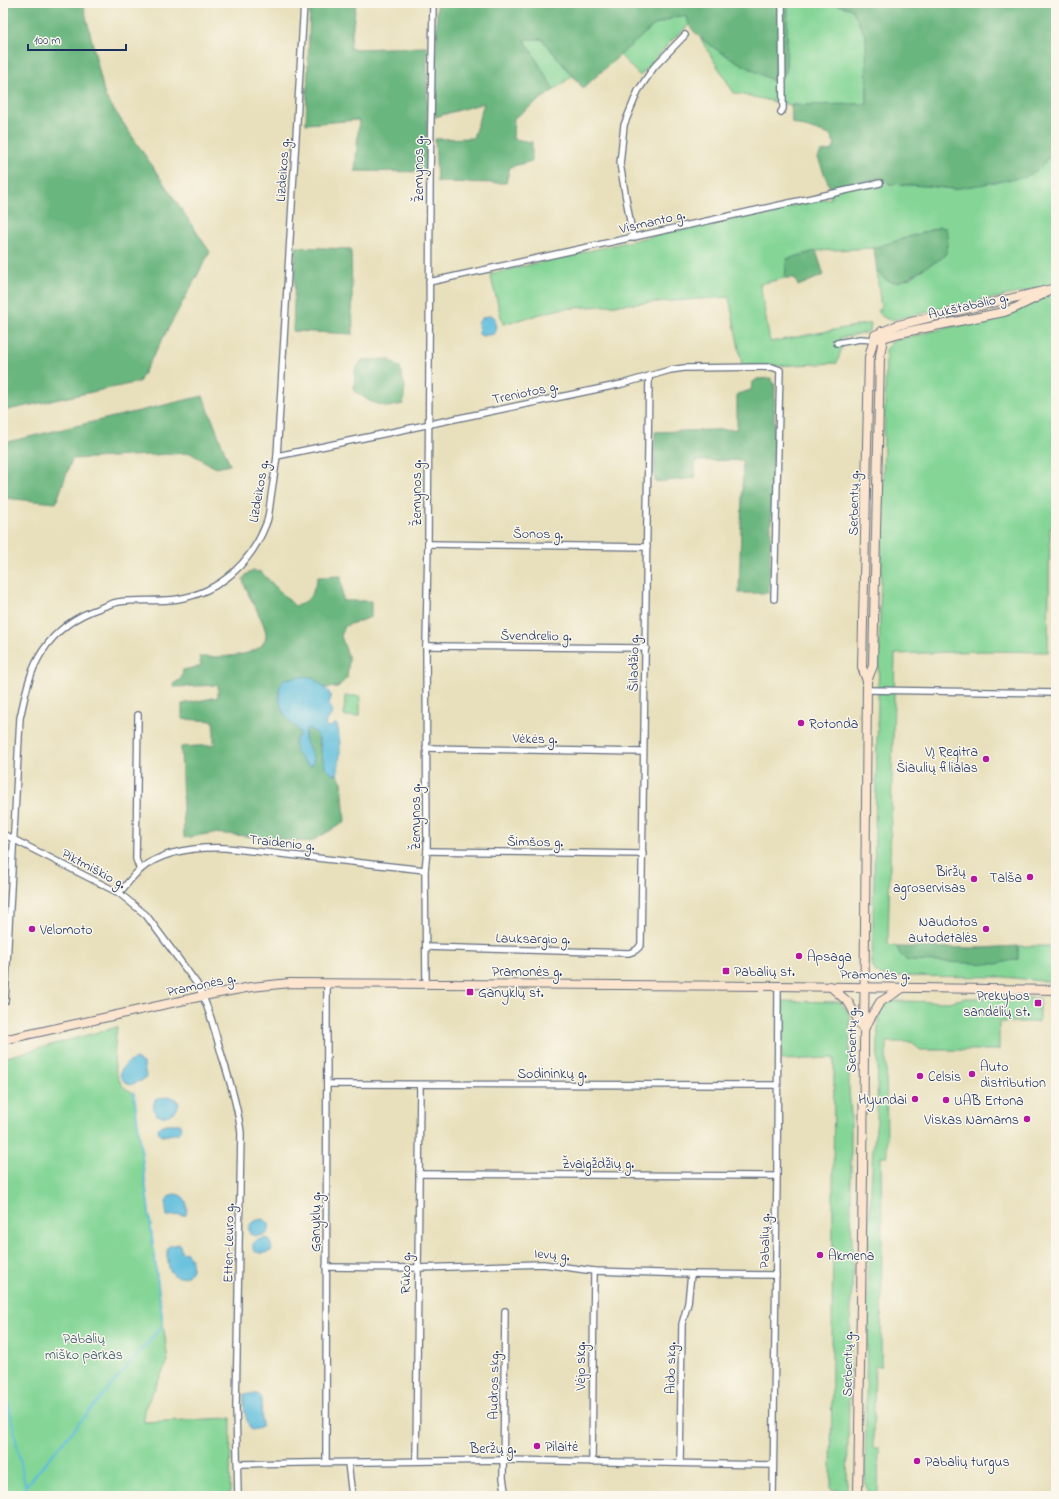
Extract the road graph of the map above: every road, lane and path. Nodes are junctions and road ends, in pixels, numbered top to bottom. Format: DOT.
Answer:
graph roads {
  1 [pos="304,3"];
  2 [pos="433,3"];
  3 [pos="782,3"];
  4 [pos="686,35"];
  5 [pos="781,112"];
  6 [pos="880,183"];
  7 [pos="633,238"];
  8 [pos="429,282"];
  9 [pos="1056,288"];
  10 [pos="882,334"];
  11 [pos="873,340"];
  12 [pos="837,343"];
  13 [pos="649,376"];
  14 [pos="428,424"];
  15 [pos="277,456"];
  16 [pos="428,544"];
  17 [pos="647,547"];
  18 [pos="774,599"];
  19 [pos="426,646"];
  20 [pos="646,648"];
  21 [pos="867,681"];
  22 [pos="867,690"];
  23 [pos="1056,693"];
  24 [pos="138,714"];
  25 [pos="426,748"];
  26 [pos="643,752"];
  27 [pos="3,834"];
  28 [pos="14,840"];
  29 [pos="427,851"];
  30 [pos="643,854"];
  31 [pos="140,870"];
  32 [pos="425,870"];
  33 [pos="120,893"];
  34 [pos="426,947"];
  35 [pos="639,949"];
  36 [pos="327,983"];
  37 [pos="426,983"];
  38 [pos="778,986"];
  39 [pos="830,986"];
  40 [pos="864,987"];
  41 [pos="904,987"];
  42 [pos="1056,990"];
  43 [pos="203,996"];
  44 [pos="5,1001"];
  45 [pos="864,1030"];
  46 [pos="3,1040"];
  47 [pos="327,1084"];
  48 [pos="420,1085"];
  49 [pos="777,1085"];
  50 [pos="419,1174"];
  51 [pos="777,1176"];
  52 [pos="326,1267"];
  53 [pos="417,1268"];
  54 [pos="594,1271"];
  55 [pos="691,1274"];
  56 [pos="776,1275"];
  57 [pos="506,1311"];
  58 [pos="504,1460"];
  59 [pos="416,1461"];
  60 [pos="326,1462"];
  61 [pos="592,1462"];
  62 [pos="348,1463"];
  63 [pos="680,1463"];
  64 [pos="238,1464"];
  65 [pos="772,1465"];
  66 [pos="238,1496"];
  67 [pos="352,1496"];
  68 [pos="508,1496"];
  69 [pos="772,1496"];
  70 [pos="858,1496"];
  1 -- 15 [label="street, Lizdeikos g."];
  2 -- 8 [label="street, Žemynos g."];
  3 -- 5 [label="street"];
  4 -- 7 [label="street"];
  6 -- 7 [label="street, Vismanto g."];
  7 -- 8 [label="street, Vismanto g."];
  8 -- 14 [label="street, Žemynos g."];
  9 -- 10 [label="main road, Aukštabalio g."];
  9 -- 10 [label="main road, Aukštabalio g."];
  10 -- 11 [label="main road"];
  10 -- 21 [label="main road, Serbentų g."];
  11 -- 12 [label="street"];
  11 -- 21 [label="main road, Serbentų g."];
  13 -- 14 [label="street, Treniotos g."];
  13 -- 17 [label="street, Šiladžio g."];
  13 -- 18 [label="street, Treniotos g."];
  14 -- 15 [label="street, Treniotos g."];
  14 -- 16 [label="street, Žemynos g."];
  15 -- 28 [label="street, Lizdeikos g."];
  16 -- 17 [label="street, Šonos g."];
  16 -- 19 [label="street, Žemynos g."];
  17 -- 20 [label="street, Šiladžio g."];
  19 -- 20 [label="street, Švendrelio g."];
  19 -- 25 [label="street, Žemynos g."];
  20 -- 26 [label="street, Šiladžio g."];
  21 -- 22 [label="main road, Serbentų g."];
  22 -- 23 [label="street"];
  22 -- 40 [label="main road, Serbentų g."];
  24 -- 31 [label="street"];
  25 -- 26 [label="street, Vėkės g."];
  25 -- 29 [label="street, Žemynos g."];
  26 -- 30 [label="street, Šiladžio g."];
  27 -- 28 [label="street, Piktmiškio g."];
  28 -- 33 [label="street, Piktmiškio g."];
  28 -- 44 [label="street, Lizdeikos g."];
  29 -- 30 [label="street, Šimšos g."];
  29 -- 32 [label="street, Žemynos g."];
  30 -- 35 [label="street, Šiladžio g."];
  31 -- 32 [label="street, Traidenio g."];
  31 -- 33 [label="street, Traidenio g."];
  32 -- 34 [label="street, Žemynos g."];
  33 -- 43 [label="street, Piktmiškio g."];
  34 -- 35 [label="street, Lauksargio g."];
  34 -- 37 [label="street, Žemynos g."];
  36 -- 37 [label="main road, Pramonės g."];
  36 -- 43 [label="main road, Pramonės g."];
  36 -- 47 [label="street, Ganyklų g."];
  37 -- 38 [label="main road, Pramonės g."];
  38 -- 39 [label="main road, Pramonės g."];
  38 -- 49 [label="street, Pabalių g."];
  39 -- 40 [label="main road, Pramonės g."];
  39 -- 45 [label="main road"];
  40 -- 41 [label="main road, Pramonės g."];
  40 -- 45 [label="main road, Serbentų g."];
  41 -- 42 [label="main road, Pramonės g."];
  41 -- 45 [label="main road"];
  43 -- 46 [label="main road, Pramonės g."];
  43 -- 64 [label="street, Etten-Leuro g."];
  45 -- 70 [label="main road, Serbentų g."];
  47 -- 48 [label="street, Sodininkų g."];
  47 -- 52 [label="street, Ganyklų g."];
  48 -- 49 [label="street, Sodininkų g."];
  48 -- 50 [label="street, Rūko g."];
  49 -- 51 [label="street, Pabalių g."];
  50 -- 51 [label="street, Žvaigždžių g."];
  50 -- 53 [label="street, Rūko g."];
  51 -- 56 [label="street, Pabalių g."];
  52 -- 53 [label="street, Ievų g."];
  52 -- 60 [label="street, Ganyklų g."];
  53 -- 54 [label="street, Ievų g."];
  53 -- 59 [label="street, Rūko g."];
  54 -- 55 [label="street, Ievų g."];
  54 -- 61 [label="street, Vėjo skg."];
  55 -- 56 [label="street, Ievų g."];
  55 -- 63 [label="street, Aido skg."];
  56 -- 65 [label="street, Pabalių g."];
  57 -- 58 [label="street, Audros skg."];
  58 -- 59 [label="street, Beržų g."];
  58 -- 61 [label="street, Beržų g."];
  58 -- 68 [label="street, Audros skg."];
  59 -- 62 [label="street, Beržų g."];
  60 -- 62 [label="street, Beržų g."];
  60 -- 64 [label="street, Beržų g."];
  61 -- 63 [label="street, Beržų g."];
  62 -- 67 [label="street"];
  63 -- 65 [label="street, Beržų g."];
  64 -- 66 [label="street, Etten-Leuro g."];
  65 -- 69 [label="street, Pabalių g."];
}
